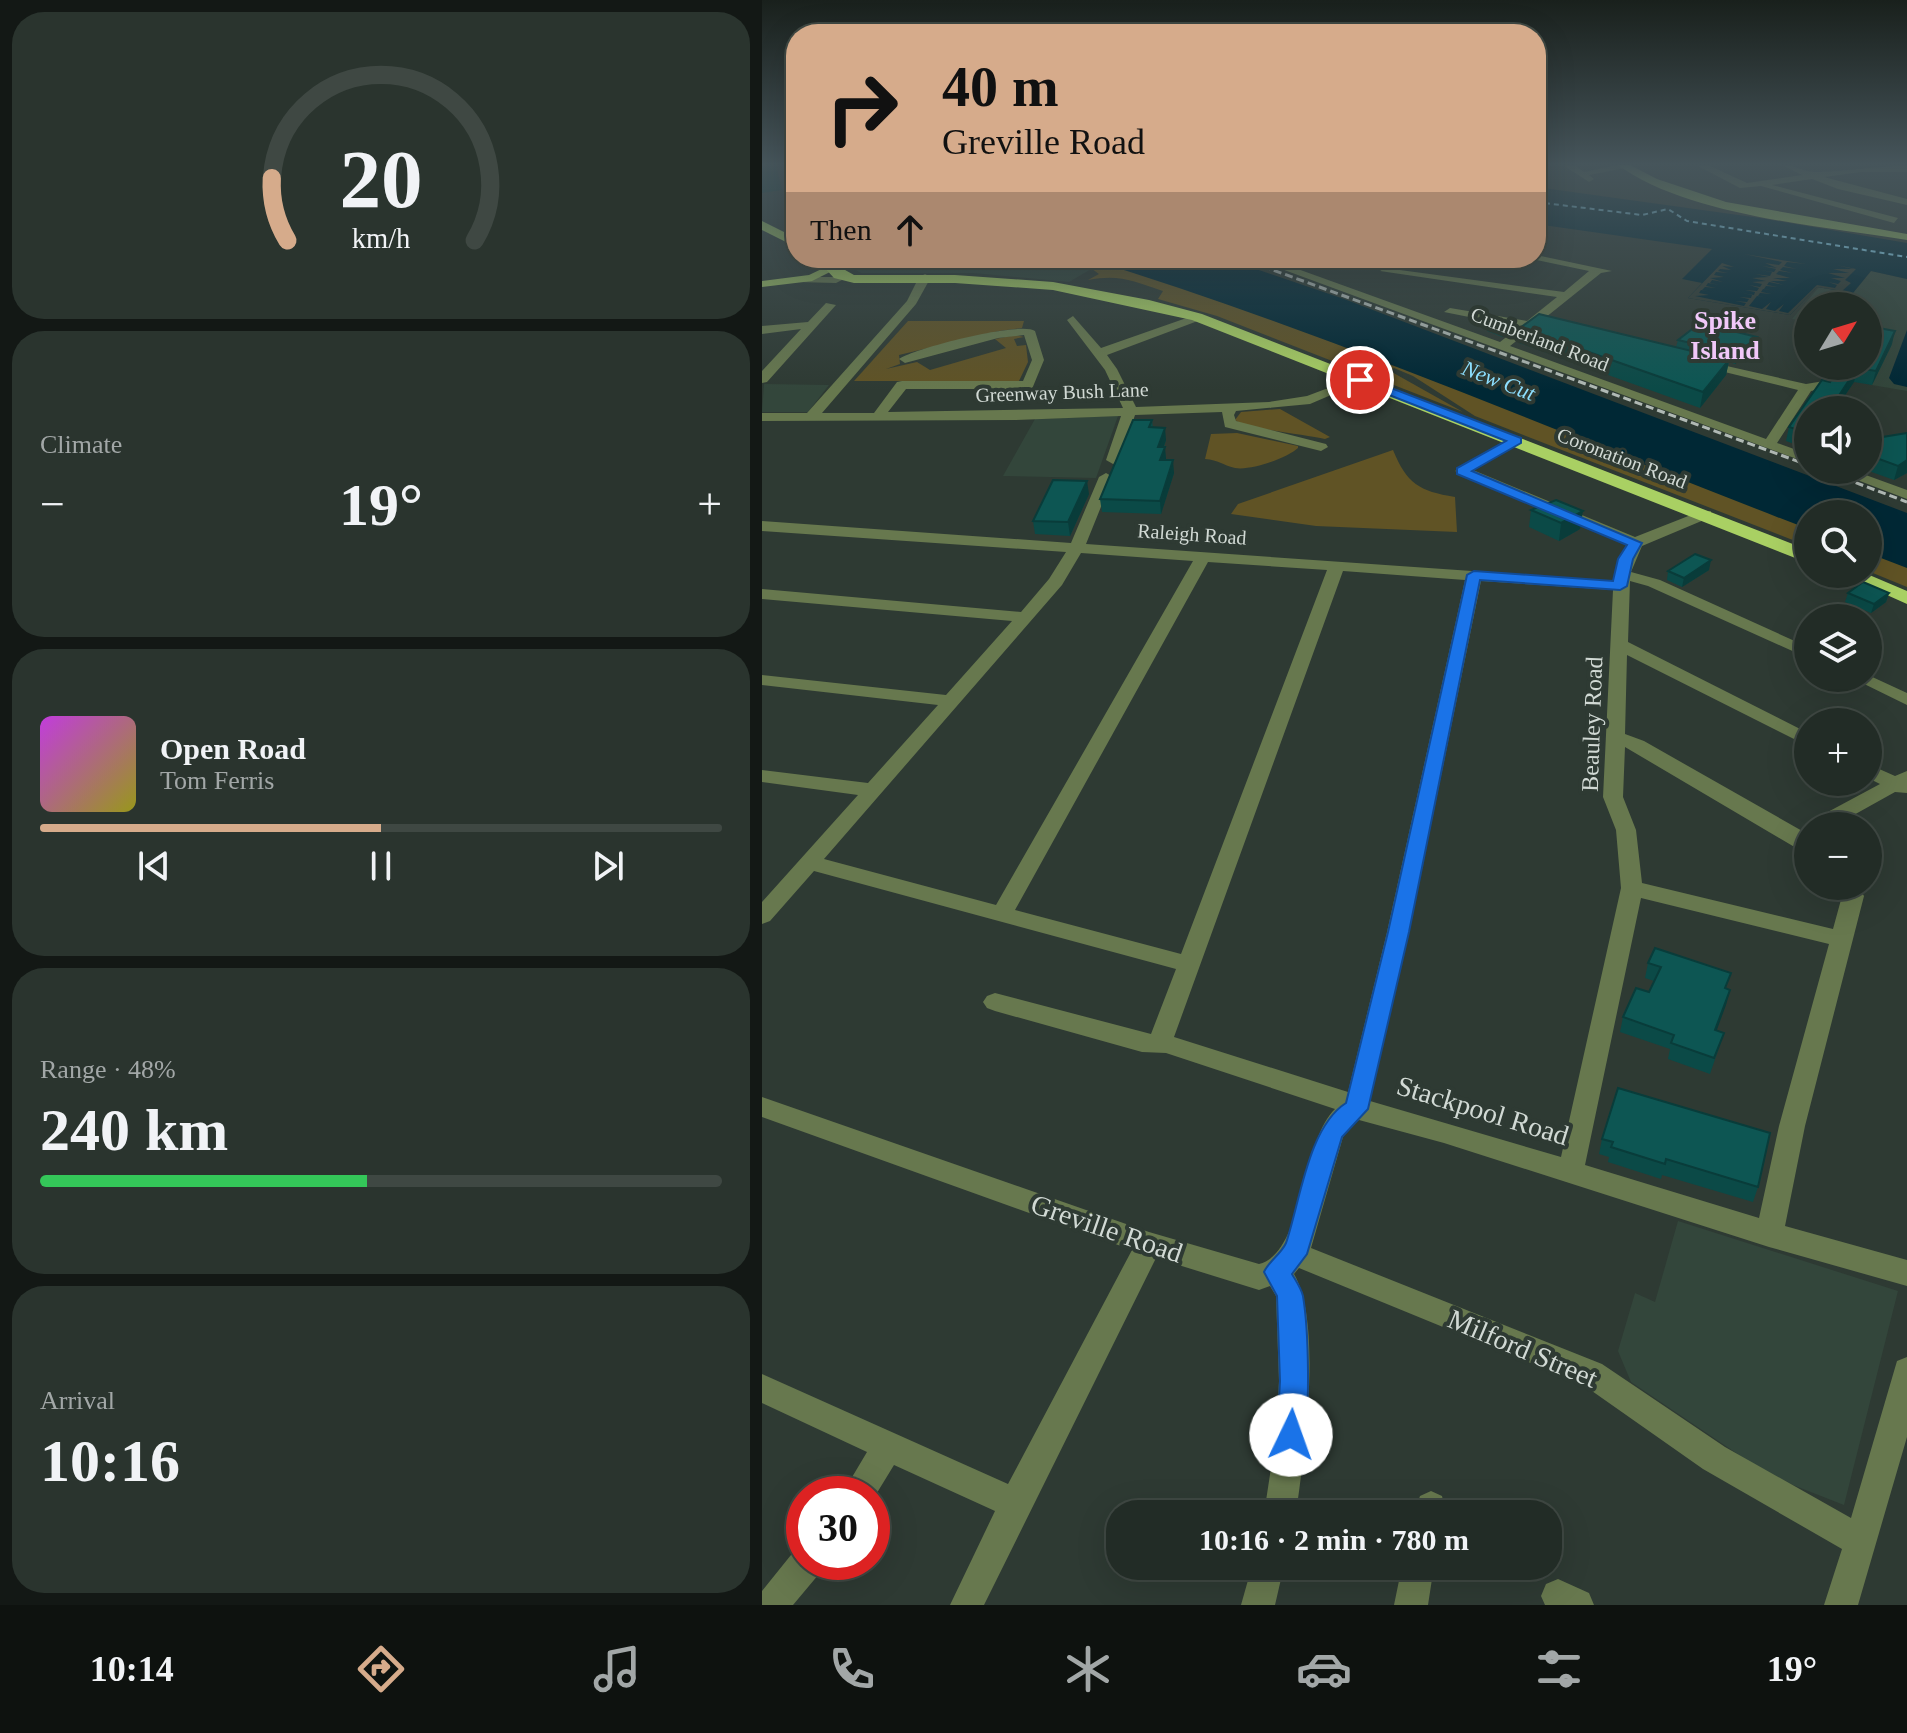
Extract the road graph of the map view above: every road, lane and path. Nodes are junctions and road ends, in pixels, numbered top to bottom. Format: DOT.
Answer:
graph roads {
  1 [pos="1546,260"];
  2 [pos="828,268"];
  3 [pos="1285,268"];
  4 [pos="1385,271"];
  5 [pos="925,277"];
  6 [pos="802,280"];
  7 [pos="762,284"];
  8 [pos="1564,295"];
  9 [pos="830,305"];
  10 [pos="1450,312"];
  11 [pos="1199,317"];
  12 [pos="1073,320"];
  13 [pos="1531,323"];
  14 [pos="808,325"];
  15 [pos="1548,325"];
  16 [pos="762,330"];
  17 [pos="1502,347"];
  18 [pos="1098,354"];
  19 [pos="1685,358"];
  20 [pos="905,359"];
  21 [pos="762,379"];
  22 [pos="1360,380"];
  23 [pos="1836,380"];
  24 [pos="1027,385"];
  25 [pos="1806,388"];
  26 [pos="1231,407"];
  27 [pos="1130,409"];
  28 [pos="878,416"];
  29 [pos="1016,416"];
  30 [pos="762,417"];
  31 [pos="811,417"];
  32 [pos="1516,440"];
  33 [pos="1769,445"];
  34 [pos="1321,447"];
  35 [pos="1794,454"];
  36 [pos="1113,460"];
  37 [pos="1106,477"];
  38 [pos="1877,484"];
  39 [pos="1907,495"];
  40 [pos="1706,514"];
  41 [pos="762,526"];
  42 [pos="1635,543"];
  43 [pos="1076,549"];
  44 [pos="1794,551"];
  45 [pos="1203,557"];
  46 [pos="1337,566"];
  47 [pos="1474,575"];
  48 [pos="1621,580"];
  49 [pos="1882,587"];
  50 [pos="762,594"];
  51 [pos="1907,598"];
  52 [pos="1025,617"];
  53 [pos="1621,645"];
  54 [pos="1794,647"];
  55 [pos="762,680"];
  56 [pos="1882,688"];
  57 [pos="1907,700"];
  58 [pos="951,701"];
  59 [pos="1794,733"];
  60 [pos="1614,736"];
  61 [pos="1882,775"];
  62 [pos="762,776"];
  63 [pos="1904,784"];
  64 [pos="871,790"];
  65 [pos="1847,812"];
  66 [pos="1794,833"];
  67 [pos="808,862"];
  68 [pos="1632,888"];
  69 [pos="1852,900"];
  70 [pos="1001,915"];
  71 [pos="762,916"];
  72 [pos="1841,939"];
  73 [pos="1190,965"];
  74 [pos="995,1002"];
  75 [pos="1166,1044"];
  76 [pos="762,1107"];
  77 [pos="1356,1109"];
  78 [pos="1571,1170"];
  79 [pos="1769,1235"];
  80 [pos="1149,1244"];
  81 [pos="1286,1263"];
  82 [pos="1907,1273"];
  83 [pos="762,1388"];
  84 [pos="1905,1392"];
  85 [pos="887,1448"];
  86 [pos="869,1476"];
  87 [pos="1282,1500"];
  88 [pos="1015,1504"];
  89 [pos="1861,1542"];
  90 [pos="792,1580"];
  91 [pos="1264,1580"];
  92 [pos="1415,1580"];
  93 [pos="772,1605"];
  94 [pos="967,1605"];
  95 [pos="1258,1605"];
  96 [pos="1411,1605"];
  97 [pos="1841,1605"];
  1 -- 8 [label="street"];
  2 -- 5 [label="highway, Coronation Road"];
  2 -- 6 [label="street, Coronation Road"];
  3 -- 17 [label="street, Cumberland Road"];
  4 -- 8 [label="street"];
  5 -- 11 [label="highway, Coronation Road"];
  5 -- 31 [label="street"];
  6 -- 7 [label="main road, Coronation Road"];
  8 -- 13 [label="street"];
  9 -- 14 [label="street"];
  10 -- 13 [label="street"];
  11 -- 18 [label="street"];
  11 -- 22 [label="highway, Coronation Road"];
  12 -- 18 [label="street"];
  13 -- 15 [label="street"];
  13 -- 17 [label="street"];
  14 -- 16 [label="street"];
  14 -- 21 [label="street"];
  17 -- 33 [label="street, Cumberland Road"];
  18 -- 27 [label="street"];
  19 -- 25 [label="street"];
  20 -- 24 [label="street"];
  22 -- 26 [label="street, Greenway Bush Lane"];
  22 -- 32 [label="highway, Coronation Road"];
  23 -- 25 [label="street"];
  24 -- 28 [label="street"];
  24 -- 29 [label="street"];
  25 -- 33 [label="street"];
  26 -- 27 [label="street, Greenway Bush Lane"];
  26 -- 34 [label="street"];
  27 -- 29 [label="street, Greenway Bush Lane"];
  27 -- 36 [label="street"];
  28 -- 29 [label="street, Greenway Bush Lane"];
  28 -- 31 [label="street, Greenway Bush Lane"];
  30 -- 31 [label="street, Greenway Bush Lane"];
  32 -- 40 [label="highway, Coronation Road"];
  32 -- 42 [label="street"];
  33 -- 35 [label="street, Cumberland Road"];
  37 -- 43 [label="street"];
  38 -- 39 [label="street"];
  40 -- 42 [label="street"];
  40 -- 44 [label="highway, Coronation Road"];
  41 -- 43 [label="street, Raleigh Road"];
  42 -- 48 [label="street, Beauley Road"];
  43 -- 45 [label="street, Raleigh Road"];
  43 -- 52 [label="street"];
  45 -- 46 [label="street, Raleigh Road"];
  45 -- 70 [label="street"];
  46 -- 47 [label="street, Raleigh Road"];
  46 -- 73 [label="street"];
  47 -- 48 [label="street, Raleigh Road"];
  47 -- 77 [label="street"];
  48 -- 53 [label="street, Beauley Road"];
  48 -- 54 [label="street, Raleigh Road"];
  49 -- 51 [label="highway"];
  50 -- 52 [label="street"];
  52 -- 58 [label="street"];
  53 -- 59 [label="street"];
  53 -- 60 [label="street, Beauley Road"];
  55 -- 58 [label="street"];
  56 -- 57 [label="street"];
  58 -- 64 [label="street"];
  60 -- 66 [label="street"];
  60 -- 68 [label="street, Beauley Road"];
  61 -- 63 [label="street"];
  62 -- 64 [label="street"];
  63 -- 65 [label="street"];
  64 -- 67 [label="street"];
  67 -- 70 [label="street"];
  67 -- 71 [label="street"];
  68 -- 72 [label="street"];
  68 -- 78 [label="street, Beauley Road"];
  69 -- 72 [label="street"];
  70 -- 73 [label="street"];
  72 -- 79 [label="street"];
  73 -- 75 [label="street"];
  74 -- 75 [label="street, Stackpool Road"];
  75 -- 77 [label="street, Stackpool Road"];
  76 -- 80 [label="street, Greville Road"];
  77 -- 78 [label="street, Stackpool Road"];
  77 -- 81 [label="street"];
  78 -- 79 [label="street, Stackpool Road"];
  79 -- 82 [label="street, Stackpool Road"];
  80 -- 81 [label="street, Greville Road"];
  80 -- 88 [label="street"];
  81 -- 87 [label="street"];
  81 -- 89 [label="street, Milford Street"];
  83 -- 85 [label="street"];
  84 -- 89 [label="street"];
  85 -- 86 [label="street"];
  85 -- 88 [label="street"];
  88 -- 94 [label="street"];
  89 -- 97 [label="street"];
  90 -- 93 [label="street"];
  91 -- 95 [label="street"];
  92 -- 96 [label="street"];
}
